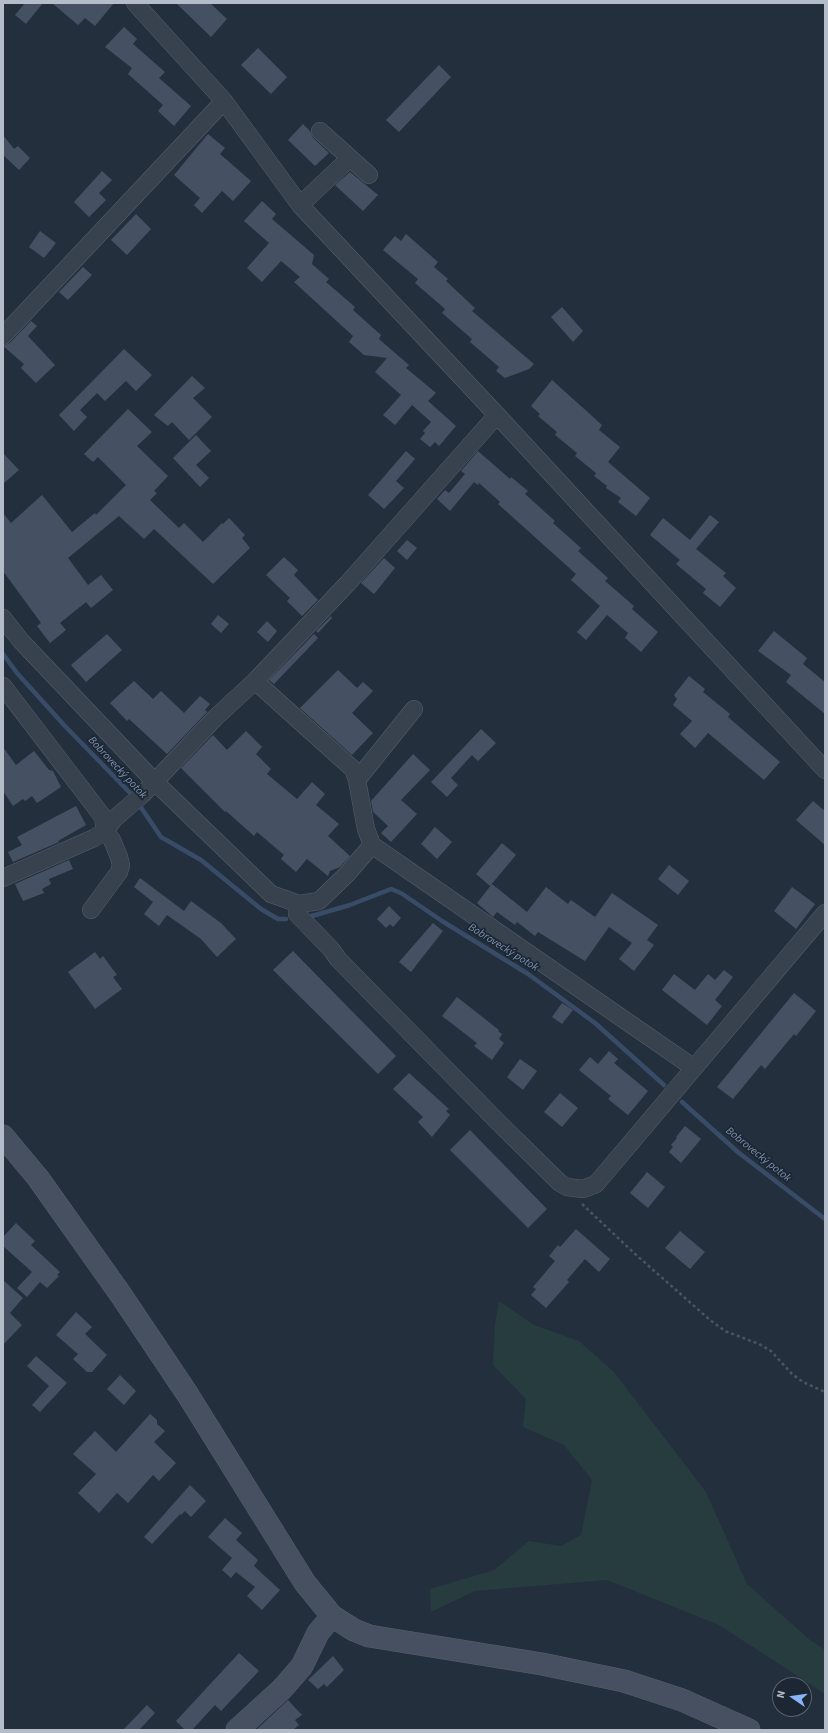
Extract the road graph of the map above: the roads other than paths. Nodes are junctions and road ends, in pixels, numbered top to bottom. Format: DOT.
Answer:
graph roads {
  1 [pos="135,3"];
  2 [pos="224,101"];
  3 [pos="320,131"];
  4 [pos="350,158"];
  5 [pos="369,175"];
  6 [pos="300,205"];
  7 [pos="3,336"];
  8 [pos="497,415"];
  9 [pos="3,618"];
  10 [pos="255,681"];
  11 [pos="3,686"];
  12 [pos="414,709"];
  13 [pos="825,770"];
  14 [pos="154,780"];
  15 [pos="356,780"];
  16 [pos="105,831"];
  17 [pos="372,845"];
  18 [pos="3,878"];
  19 [pos="299,904"];
  20 [pos="91,910"];
  21 [pos="825,913"];
  22 [pos="694,1068"];
  23 [pos="3,1136"];
  24 [pos="332,1616"];
  25 [pos="237,1730"];
  26 [pos="750,1730"];
  1 -- 2 [label="street"];
  2 -- 6 [label="street"];
  2 -- 7 [label="street"];
  3 -- 4 [label="street"];
  4 -- 5 [label="street"];
  4 -- 6 [label="street"];
  6 -- 8 [label="street"];
  8 -- 10 [label="street"];
  8 -- 13 [label="street"];
  9 -- 14 [label="street"];
  10 -- 14 [label="street"];
  10 -- 15 [label="street"];
  11 -- 16 [label="street"];
  12 -- 15 [label="street"];
  14 -- 16 [label="street"];
  14 -- 19 [label="street"];
  15 -- 17 [label="street"];
  16 -- 18 [label="street"];
  16 -- 20 [label="street"];
  17 -- 19 [label="street"];
  17 -- 22 [label="street"];
  19 -- 22 [label="street"];
  21 -- 22 [label="street"];
  23 -- 24 [label="street"];
  24 -- 25 [label="street"];
  24 -- 26 [label="street"];
}
